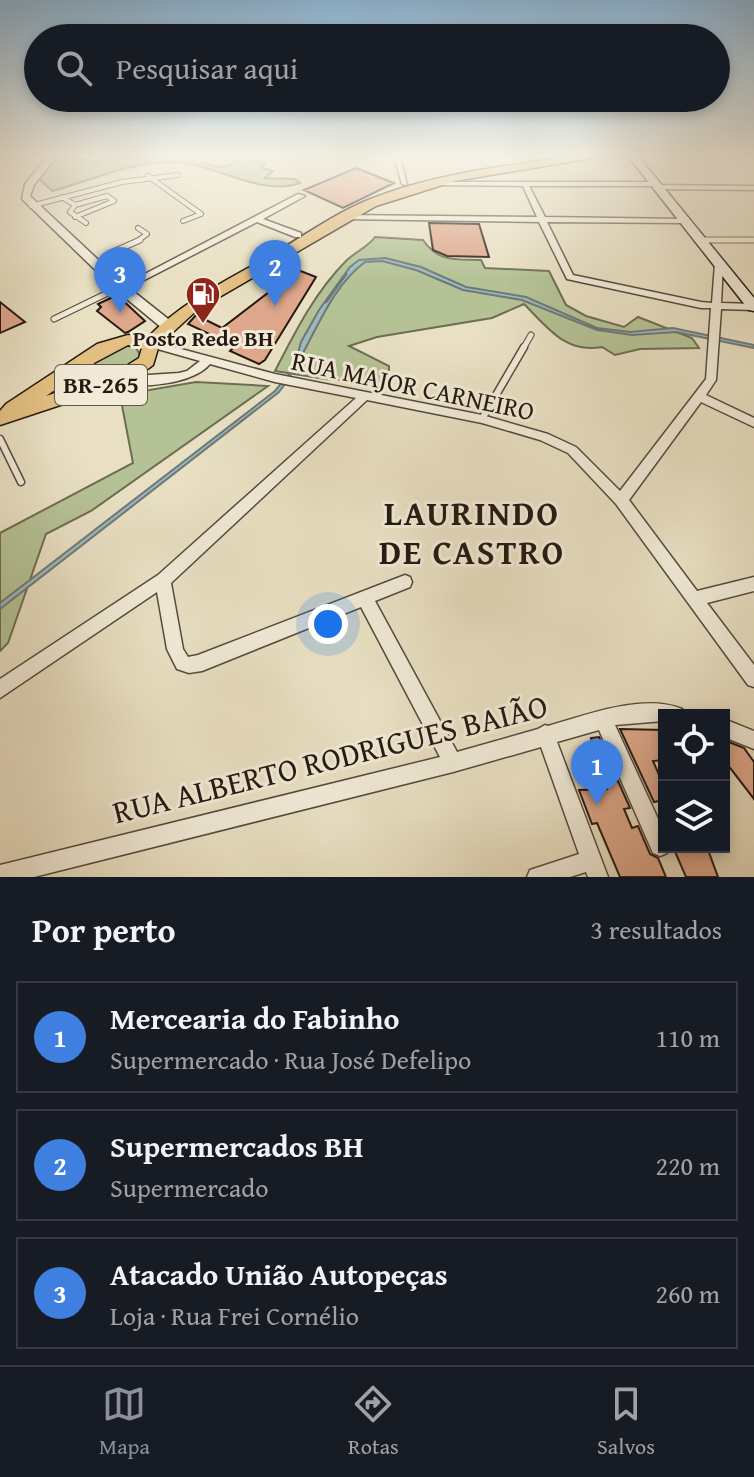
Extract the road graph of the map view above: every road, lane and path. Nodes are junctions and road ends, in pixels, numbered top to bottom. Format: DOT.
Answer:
graph roads {
  1 [pos="29,197"];
  2 [pos="62,197"];
  3 [pos="177,197"];
  4 [pos="299,197"];
  5 [pos="370,197"];
  6 [pos="391,197"];
  7 [pos="531,197"];
  8 [pos="664,197"];
  9 [pos="28,202"];
  10 [pos="75,205"];
  11 [pos="75,217"];
  12 [pos="343,217"];
  13 [pos="257,219"];
  14 [pos="183,221"];
  15 [pos="541,221"];
  16 [pos="684,221"];
  17 [pos="86,223"];
  18 [pos="138,228"];
  19 [pos="298,235"];
  20 [pos="699,240"];
  21 [pos="754,240"];
  22 [pos="719,264"];
  23 [pos="99,267"];
  24 [pos="252,269"];
  25 [pos="121,288"];
  26 [pos="718,306"];
  27 [pos="754,307"];
  28 [pos="54,319"];
  29 [pos="160,326"];
  30 [pos="531,335"];
  31 [pos="207,360"];
  32 [pos="83,362"];
  33 [pos="106,384"];
  34 [pos="365,396"];
  35 [pos="700,397"];
  36 [pos="0,418"];
  37 [pos="482,419"];
  38 [pos="754,423"];
  39 [pos="0,439"];
  40 [pos="21,482"];
  41 [pos="621,500"];
  42 [pos="163,580"];
  43 [pos="405,582"];
  44 [pos="754,584"];
  45 [pos="365,598"];
  46 [pos="697,598"];
  47 [pos="754,679"];
  48 [pos="0,689"];
  49 [pos="658,713"];
  50 [pos="603,719"];
  51 [pos="730,730"];
  52 [pos="545,734"];
  53 [pos="754,740"];
  54 [pos="453,763"];
  55 [pos="658,842"];
  56 [pos="595,868"];
  57 [pos="0,875"];
  58 [pos="537,877"];
  1 -- 9 [label="street"];
  2 -- 9 [label="lane"];
  2 -- 10 [label="lane"];
  3 -- 14 [label="lane"];
  4 -- 13 [label="street"];
  5 -- 19 [label="main road, BR-265"];
  6 -- 12 [label="main road, BR-265"];
  7 -- 15 [label="street"];
  8 -- 16 [label="main road"];
  9 -- 23 [label="street"];
  10 -- 11 [label="lane"];
  10 -- 11 [label="lane"];
  11 -- 17 [label="lane"];
  12 -- 15 [label="street"];
  12 -- 24 [label="main road, BR-265"];
  13 -- 19 [label="street"];
  13 -- 25 [label="street"];
  15 -- 16 [label="street"];
  15 -- 26 [label="street"];
  16 -- 20 [label="main road"];
  18 -- 23 [label="lane"];
  19 -- 24 [label="main road, BR-265"];
  20 -- 21 [label="lane"];
  20 -- 22 [label="main road"];
  22 -- 26 [label="street"];
  22 -- 27 [label="main road"];
  23 -- 25 [label="street"];
  24 -- 29 [label="main road, BR-265"];
  25 -- 28 [label="lane"];
  25 -- 29 [label="street"];
  26 -- 27 [label="street"];
  26 -- 35 [label="street"];
  29 -- 31 [label="street, RUA MAJOR CARNEIRO"];
  29 -- 32 [label="main road, BR-265"];
  29 -- 33 [label="main road, BR-265"];
  30 -- 37 [label="lane"];
  31 -- 33 [label="street"];
  31 -- 34 [label="street, RUA MAJOR CARNEIRO"];
  32 -- 33 [label="main road, BR-265"];
  32 -- 36 [label="main road, BR-265"];
  33 -- 36 [label="main road, BR-265"];
  34 -- 37 [label="street, RUA MAJOR CARNEIRO"];
  34 -- 42 [label="street"];
  35 -- 38 [label="street"];
  35 -- 41 [label="street"];
  37 -- 41 [label="street, RUA MAJOR CARNEIRO"];
  39 -- 40 [label="lane"];
  41 -- 46 [label="street"];
  42 -- 45 [label="street"];
  42 -- 48 [label="street"];
  43 -- 45 [label="street"];
  44 -- 46 [label="street"];
  45 -- 54 [label="street"];
  46 -- 47 [label="street"];
  49 -- 50 [label="street, RUA ALBERTO RODRIGUES BAIÃO"];
  50 -- 52 [label="street, RUA ALBERTO RODRIGUES BAIÃO"];
  50 -- 55 [label="street"];
  51 -- 53 [label="street"];
  52 -- 54 [label="street, RUA ALBERTO RODRIGUES BAIÃO"];
  52 -- 56 [label="street"];
  54 -- 57 [label="street, RUA ALBERTO RODRIGUES BAIÃO"];
  56 -- 58 [label="street"];
}
